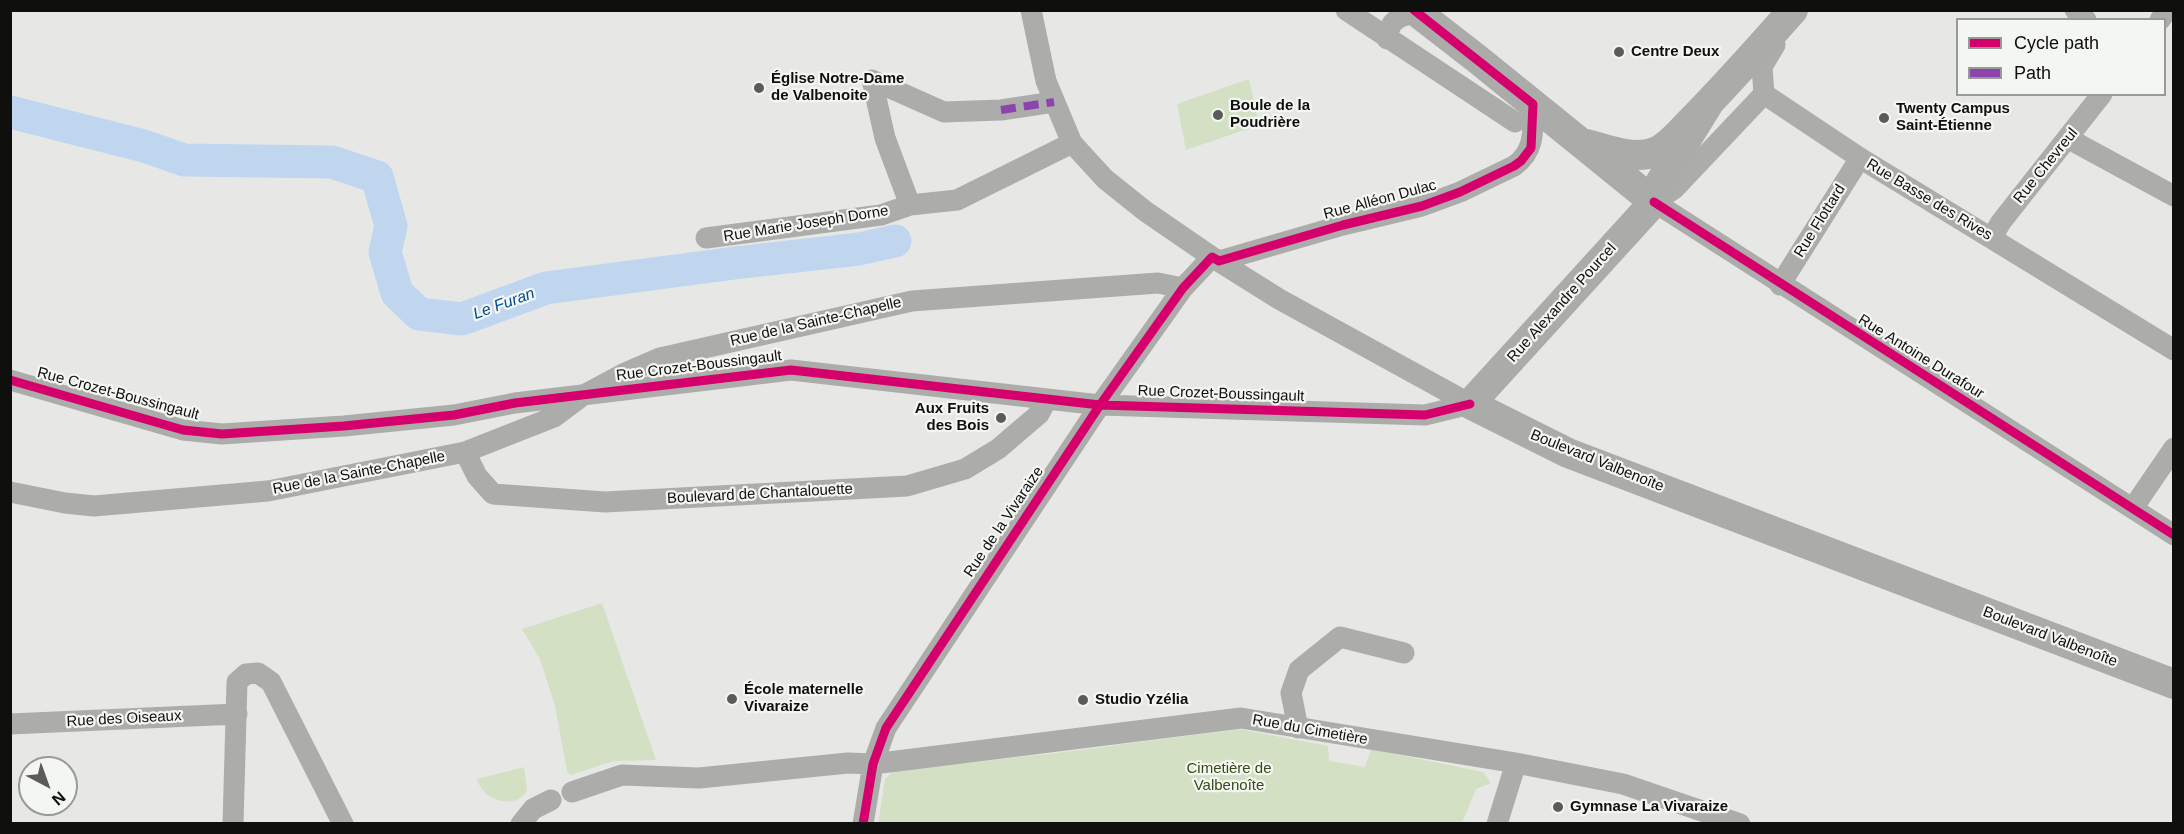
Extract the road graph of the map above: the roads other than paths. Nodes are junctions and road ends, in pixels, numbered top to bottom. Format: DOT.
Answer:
graph roads {
  1 [pos="1031,10"];
  2 [pos="1346,10"];
  3 [pos="1793,11"];
  4 [pos="1415,12"];
  5 [pos="1387,39"];
  6 [pos="1476,58"];
  7 [pos="1454,81"];
  8 [pos="1764,94"];
  9 [pos="2100,96"];
  10 [pos="1054,102"];
  11 [pos="1709,103"];
  12 [pos="1524,113"];
  13 [pos="2068,139"];
  14 [pos="1579,141"];
  15 [pos="1072,143"];
  16 [pos="1860,158"];
  17 [pos="2174,196"];
  18 [pos="1654,202"];
  19 [pos="910,205"];
  20 [pos="1992,237"];
  21 [pos="706,238"];
  22 [pos="1215,259"];
  23 [pos="1780,285"];
  24 [pos="1183,288"];
  25 [pos="2174,350"];
  26 [pos="10,380"];
  27 [pos="582,396"];
  28 [pos="1047,399"];
  29 [pos="1470,404"];
  30 [pos="1100,405"];
  31 [pos="2174,448"];
  32 [pos="465,452"];
  33 [pos="10,492"];
  34 [pos="2133,508"];
  35 [pos="2174,535"];
  36 [pos="1404,653"];
  37 [pos="2174,684"];
  38 [pos="237,714"];
  39 [pos="10,724"];
  40 [pos="1298,728"];
  41 [pos="1516,763"];
  42 [pos="873,764"];
  43 [pos="572,792"];
  44 [pos="551,800"];
  45 [pos="233,824"];
  46 [pos="343,824"];
  47 [pos="521,824"];
  48 [pos="863,824"];
  49 [pos="1497,824"];
  50 [pos="1740,824"];
  1 -- 10 [label="street, Boulevard Valbenoîte"];
  2 -- 5 [label="street, Rue Antoine Durafour"];
  3 -- 8 [label="street"];
  3 -- 11 [label="main road, Rue Alexandre Pourcel"];
  4 -- 5 [label="street"];
  4 -- 6 [label="main road, Rue Antoine Durafour"];
  5 -- 7 [label="street, Rue Antoine Durafour"];
  6 -- 7 [label="street"];
  6 -- 12 [label="main road, Rue Antoine Durafour"];
  7 -- 12 [label="street, Rue Antoine Durafour"];
  8 -- 16 [label="street, Rue Basse des Rives"];
  8 -- 18 [label="street, Rue Alexandre Pourcel"];
  9 -- 13 [label="street, Rue Chevreul"];
  10 -- 15 [label="street, Boulevard Valbenoîte"];
  10 -- 19 [label="street"];
  11 -- 14 [label="main road, Rue Alexandre Pourcel"];
  11 -- 18 [label="main road, Rue Alexandre Pourcel"];
  12 -- 14 [label="main road, Rue Antoine Durafour"];
  12 -- 22 [label="street, Rue Alléon Dulac"];
  13 -- 17 [label="street"];
  13 -- 20 [label="street, Rue Chevreul"];
  14 -- 18 [label="main road, Rue Antoine Durafour"];
  15 -- 19 [label="street, Rue Marie Joseph Dorne"];
  15 -- 22 [label="street, Boulevard Valbenoîte"];
  16 -- 20 [label="street, Rue Basse des Rives"];
  16 -- 23 [label="street, Rue Flottard"];
  18 -- 23 [label="street, Rue Antoine Durafour"];
  18 -- 29 [label="main road, Rue Alexandre Pourcel"];
  19 -- 21 [label="street, Rue Marie Joseph Dorne"];
  20 -- 25 [label="street, Rue Basse des Rives"];
  22 -- 24 [label="street, Rue de la Vivaraize"];
  22 -- 29 [label="street, Boulevard Valbenoîte"];
  23 -- 34 [label="street, Rue Antoine Durafour"];
  24 -- 27 [label="street, Rue de la Sainte-Chapelle"];
  24 -- 30 [label="street, Rue de la Vivaraize"];
  26 -- 27 [label="street, Rue Crozet-Boussingault"];
  27 -- 28 [label="street, Rue Crozet-Boussingault"];
  27 -- 32 [label="street, Rue de la Sainte-Chapelle"];
  28 -- 30 [label="street, Rue Crozet-Boussingault"];
  28 -- 32 [label="street, Boulevard de Chantalouette"];
  29 -- 30 [label="street, Rue Crozet-Boussingault"];
  29 -- 37 [label="main road, Boulevard Valbenoîte"];
  30 -- 42 [label="street, Rue de la Vivaraize"];
  31 -- 34 [label="street"];
  32 -- 33 [label="street, Rue de la Sainte-Chapelle"];
  34 -- 35 [label="street, Rue Antoine Durafour"];
  36 -- 40 [label="street"];
  38 -- 39 [label="street, Rue des Oiseaux"];
  38 -- 45 [label="street"];
  38 -- 46 [label="street"];
  40 -- 41 [label="street, Rue du Cimetière"];
  40 -- 42 [label="street, Rue du Cimetière"];
  41 -- 49 [label="street"];
  41 -- 50 [label="street, Rue du Cimetière"];
  42 -- 43 [label="street, Rue du Cimetière"];
  42 -- 48 [label="street, Rue de la Vivaraize"];
  44 -- 47 [label="street"];
}
